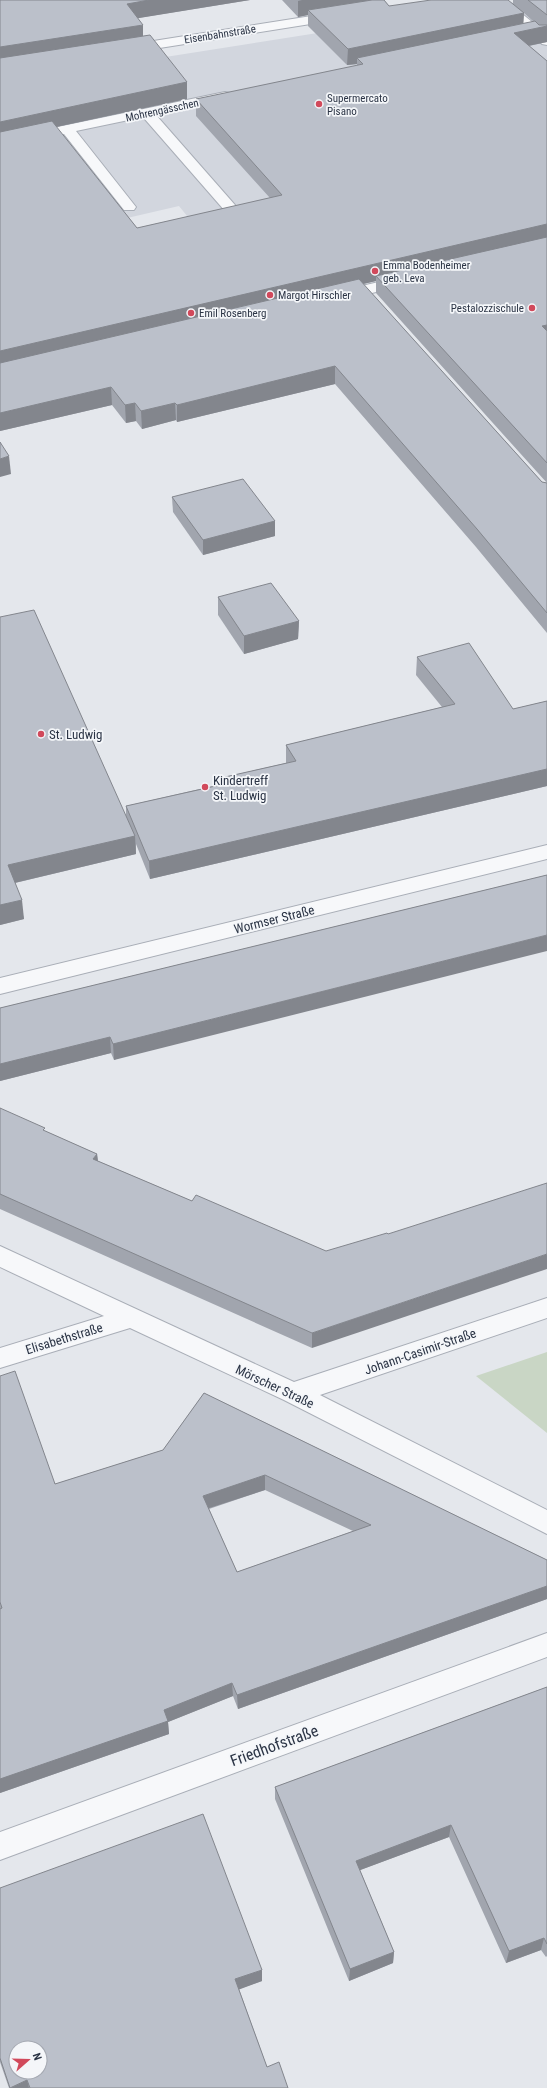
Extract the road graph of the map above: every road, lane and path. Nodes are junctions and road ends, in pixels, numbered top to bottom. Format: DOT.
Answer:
graph roads {
  1 [pos="497,0"];
  2 [pos="353,14"];
  3 [pos="536,32"];
  4 [pos="520,35"];
  5 [pos="547,41"];
  6 [pos="118,50"];
  7 [pos="241,93"];
  8 [pos="147,113"];
  9 [pos="67,129"];
  10 [pos="0,143"];
  11 [pos="129,207"];
  12 [pos="230,208"];
  13 [pos="417,278"];
  14 [pos="325,299"];
  15 [pos="547,852"];
  16 [pos="0,986"];
  17 [pos="0,1256"];
  18 [pos="547,1308"];
  19 [pos="129,1318"];
  20 [pos="0,1358"];
  21 [pos="293,1393"];
  22 [pos="547,1523"];
  23 [pos="547,1645"];
  24 [pos="0,1846"];
  1 -- 3 [label="street"];
  2 -- 6 [label="street, Eisenbahnstraße"];
  3 -- 4 [label="street"];
  3 -- 5 [label="street"];
  7 -- 8 [label="street, Mohrengässchen"];
  8 -- 9 [label="street, Mohrengässchen"];
  8 -- 12 [label="street"];
  9 -- 10 [label="street, Mohrengässchen"];
  9 -- 11 [label="street"];
  13 -- 14 [label="street"];
  15 -- 16 [label="street, Wormser Straße"];
  17 -- 19 [label="street, Mörscher Straße"];
  18 -- 21 [label="street, Johann-Casimir-Straße"];
  19 -- 20 [label="street, Elisabethstraße"];
  19 -- 21 [label="street, Mörscher Straße"];
  21 -- 22 [label="street, Mörscher Straße"];
  23 -- 24 [label="street, Friedhofstraße"];
}
